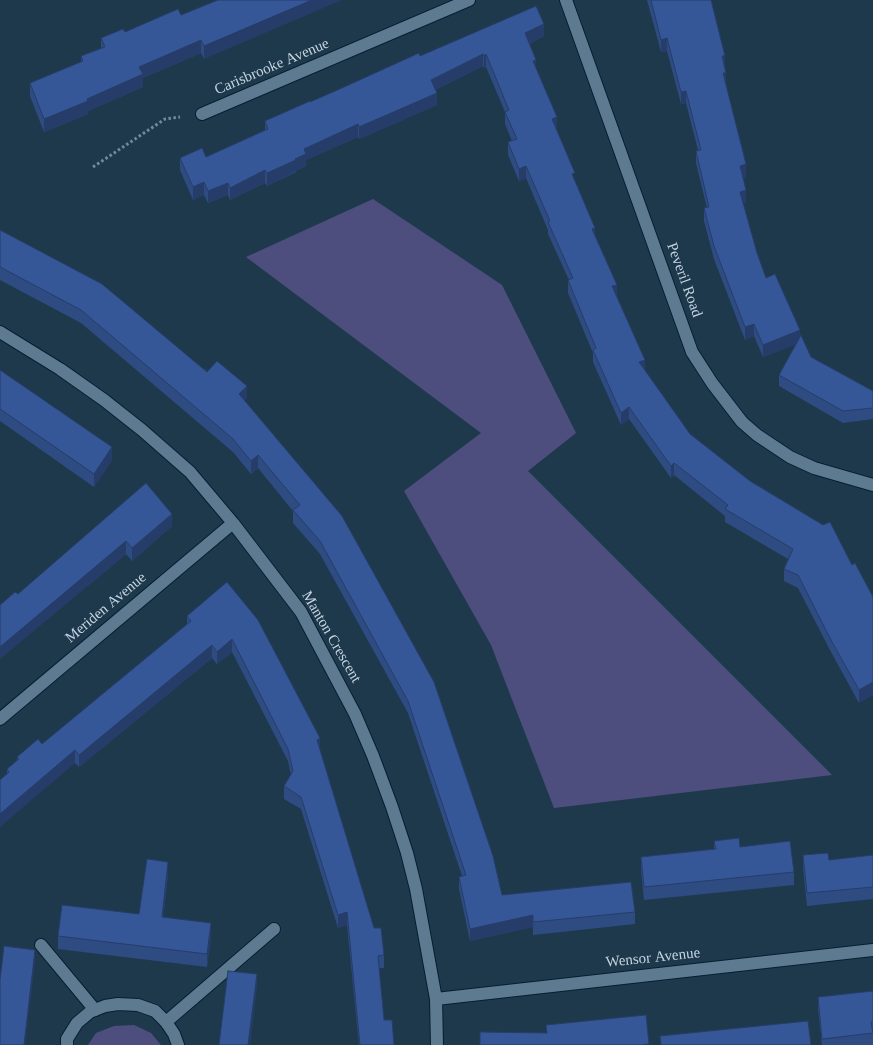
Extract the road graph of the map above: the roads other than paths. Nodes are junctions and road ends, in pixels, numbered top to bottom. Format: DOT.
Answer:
graph roads {
  1 [pos="469,0"];
  2 [pos="566,0"];
  3 [pos="202,114"];
  4 [pos="0,332"];
  5 [pos="873,485"];
  6 [pos="233,523"];
  7 [pos="0,719"];
  8 [pos="274,930"];
  9 [pos="41,945"];
  10 [pos="873,950"];
  11 [pos="436,999"];
  12 [pos="95,1010"];
  13 [pos="166,1022"];
  14 [pos="66,1045"];
  15 [pos="178,1045"];
  16 [pos="436,1045"];
  1 -- 3 [label="street, Carisbrooke Avenue"];
  2 -- 5 [label="street, Peveril Road"];
  4 -- 6 [label="street, Manton Crescent"];
  6 -- 7 [label="street, Meriden Avenue"];
  6 -- 11 [label="street, Manton Crescent"];
  8 -- 13 [label="street"];
  9 -- 12 [label="street"];
  10 -- 11 [label="street, Wensor Avenue"];
  11 -- 16 [label="street, Manton Crescent"];
  12 -- 13 [label="street"];
  12 -- 14 [label="street"];
  13 -- 15 [label="street"];
}
